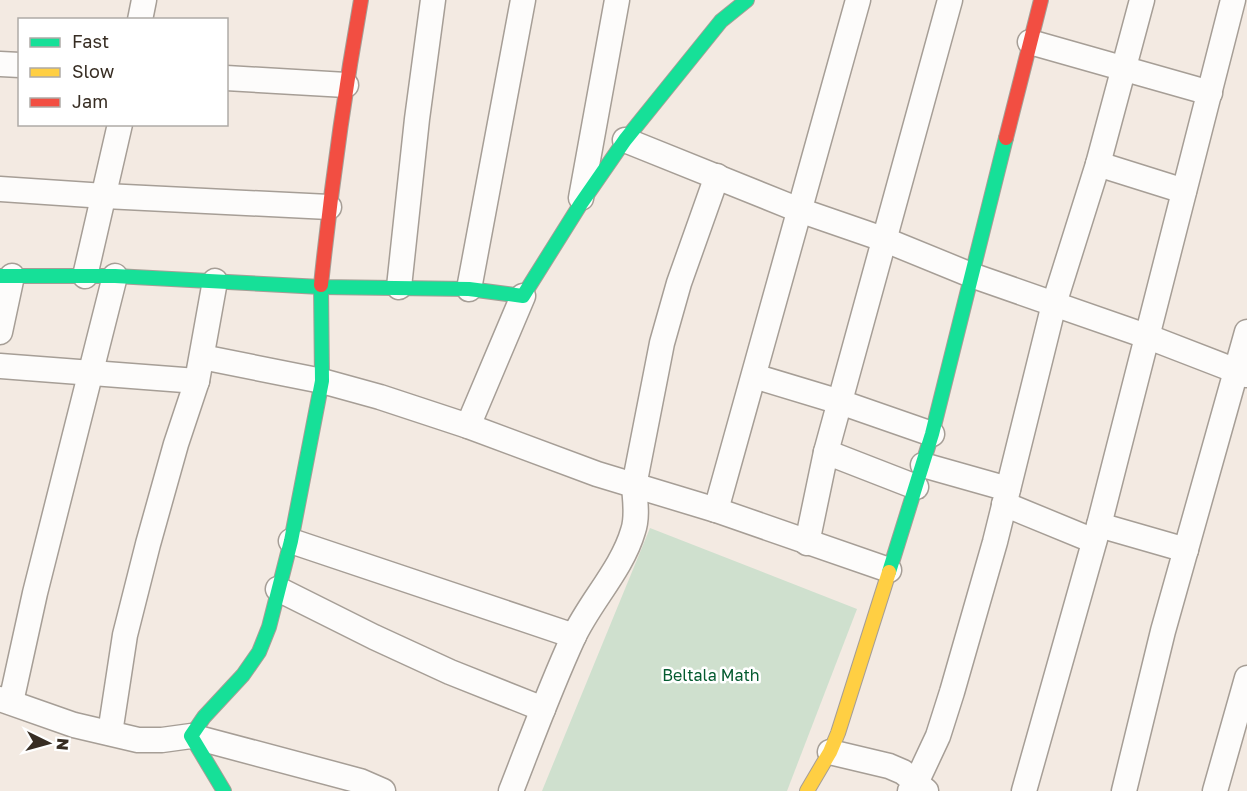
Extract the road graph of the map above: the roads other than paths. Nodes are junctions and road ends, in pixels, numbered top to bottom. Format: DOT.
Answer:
graph roads {
  1 [pos="144,0"];
  2 [pos="361,0"];
  3 [pos="433,0"];
  4 [pos="523,0"];
  5 [pos="617,0"];
  6 [pos="747,0"];
  7 [pos="858,0"];
  8 [pos="950,0"];
  9 [pos="1041,0"];
  10 [pos="1142,0"];
  11 [pos="1233,0"];
  12 [pos="723,10"];
  13 [pos="140,18"];
  14 [pos="1030,42"];
  15 [pos="0,64"];
  16 [pos="18,65"];
  17 [pos="1124,68"];
  18 [pos="228,78"];
  19 [pos="346,85"];
  20 [pos="1209,93"];
  21 [pos="120,126"];
  22 [pos="625,140"];
  23 [pos="1098,164"];
  24 [pos="717,176"];
  25 [pos="0,189"];
  26 [pos="1184,191"];
  27 [pos="105,196"];
  28 [pos="580,205"];
  29 [pos="329,207"];
  30 [pos="799,210"];
  31 [pos="883,239"];
  32 [pos="971,275"];
  33 [pos="6,276"];
  34 [pos="85,276"];
  35 [pos="115,276"];
  36 [pos="215,281"];
  37 [pos="321,287"];
  38 [pos="399,287"];
  39 [pos="469,289"];
  40 [pos="523,296"];
  41 [pos="1054,304"];
  42 [pos="0,332"];
  43 [pos="1247,332"];
  44 [pos="1146,336"];
  45 [pos="202,357"];
  46 [pos="0,366"];
  47 [pos="91,373"];
  48 [pos="1242,373"];
  49 [pos="753,376"];
  50 [pos="197,381"];
  51 [pos="322,381"];
  52 [pos="840,402"];
  53 [pos="468,426"];
  54 [pos="932,434"];
  55 [pos="826,452"];
  56 [pos="920,476"];
  57 [pos="634,486"];
  58 [pos="1006,497"];
  59 [pos="716,510"];
  60 [pos="1096,533"];
  61 [pos="291,541"];
  62 [pos="807,543"];
  63 [pos="1186,550"];
  64 [pos="889,570"];
  65 [pos="279,589"];
  66 [pos="574,636"];
  67 [pos="1247,678"];
  68 [pos="6,701"];
  69 [pos="543,709"];
  70 [pos="110,733"];
  71 [pos="191,736"];
  72 [pos="830,752"];
  73 [pos="917,788"];
  74 [pos="224,791"];
  75 [pos="383,791"];
  76 [pos="511,791"];
  77 [pos="807,791"];
  78 [pos="1024,791"];
  79 [pos="1124,791"];
  80 [pos="1215,791"];
  1 -- 13 [label="street"];
  2 -- 19 [label="street"];
  3 -- 38 [label="street"];
  4 -- 39 [label="street"];
  5 -- 28 [label="street"];
  6 -- 12 [label="street"];
  7 -- 30 [label="street"];
  8 -- 31 [label="street"];
  9 -- 14 [label="street"];
  10 -- 17 [label="street"];
  11 -- 20 [label="street"];
  12 -- 22 [label="street"];
  14 -- 17 [label="street"];
  14 -- 32 [label="street"];
  15 -- 16 [label="street"];
  17 -- 20 [label="street"];
  17 -- 23 [label="street"];
  18 -- 19 [label="street"];
  19 -- 29 [label="street"];
  20 -- 26 [label="street"];
  21 -- 27 [label="street"];
  22 -- 24 [label="street"];
  22 -- 28 [label="street"];
  23 -- 26 [label="street"];
  23 -- 41 [label="street"];
  24 -- 30 [label="street"];
  24 -- 57 [label="street"];
  25 -- 27 [label="street"];
  26 -- 44 [label="street"];
  27 -- 29 [label="street"];
  27 -- 34 [label="street"];
  28 -- 40 [label="street"];
  29 -- 37 [label="street"];
  30 -- 31 [label="street"];
  30 -- 49 [label="street"];
  31 -- 32 [label="street"];
  31 -- 52 [label="street"];
  32 -- 41 [label="street"];
  32 -- 54 [label="street"];
  33 -- 34 [label="street"];
  33 -- 42 [label="street"];
  34 -- 35 [label="street"];
  35 -- 36 [label="street"];
  35 -- 47 [label="street"];
  36 -- 37 [label="street"];
  36 -- 45 [label="street"];
  37 -- 38 [label="street"];
  37 -- 51 [label="street"];
  38 -- 39 [label="street"];
  39 -- 40 [label="street"];
  40 -- 53 [label="street"];
  41 -- 44 [label="street"];
  41 -- 58 [label="street"];
  43 -- 48 [label="street"];
  44 -- 48 [label="street"];
  44 -- 60 [label="street"];
  45 -- 50 [label="street"];
  45 -- 51 [label="street"];
  46 -- 47 [label="street"];
  47 -- 50 [label="street"];
  47 -- 68 [label="street"];
  48 -- 63 [label="street"];
  49 -- 52 [label="street"];
  49 -- 59 [label="street"];
  50 -- 70 [label="street"];
  51 -- 53 [label="street"];
  51 -- 61 [label="street"];
  52 -- 54 [label="street"];
  52 -- 55 [label="street"];
  53 -- 57 [label="street"];
  54 -- 56 [label="street"];
  55 -- 56 [label="street"];
  55 -- 62 [label="street"];
  56 -- 58 [label="street"];
  56 -- 64 [label="street"];
  57 -- 59 [label="street"];
  57 -- 66 [label="street"];
  58 -- 60 [label="street"];
  58 -- 73 [label="street"];
  59 -- 62 [label="street"];
  60 -- 63 [label="street"];
  60 -- 78 [label="street"];
  61 -- 65 [label="street"];
  61 -- 66 [label="street"];
  62 -- 64 [label="street"];
  63 -- 79 [label="street"];
  64 -- 72 [label="street"];
  65 -- 69 [label="street"];
  65 -- 71 [label="street"];
  66 -- 69 [label="street"];
  67 -- 80 [label="street"];
  68 -- 70 [label="street"];
  69 -- 76 [label="street"];
  70 -- 71 [label="street"];
  71 -- 74 [label="street"];
  71 -- 75 [label="street"];
  72 -- 73 [label="street"];
  72 -- 77 [label="street"];
}
